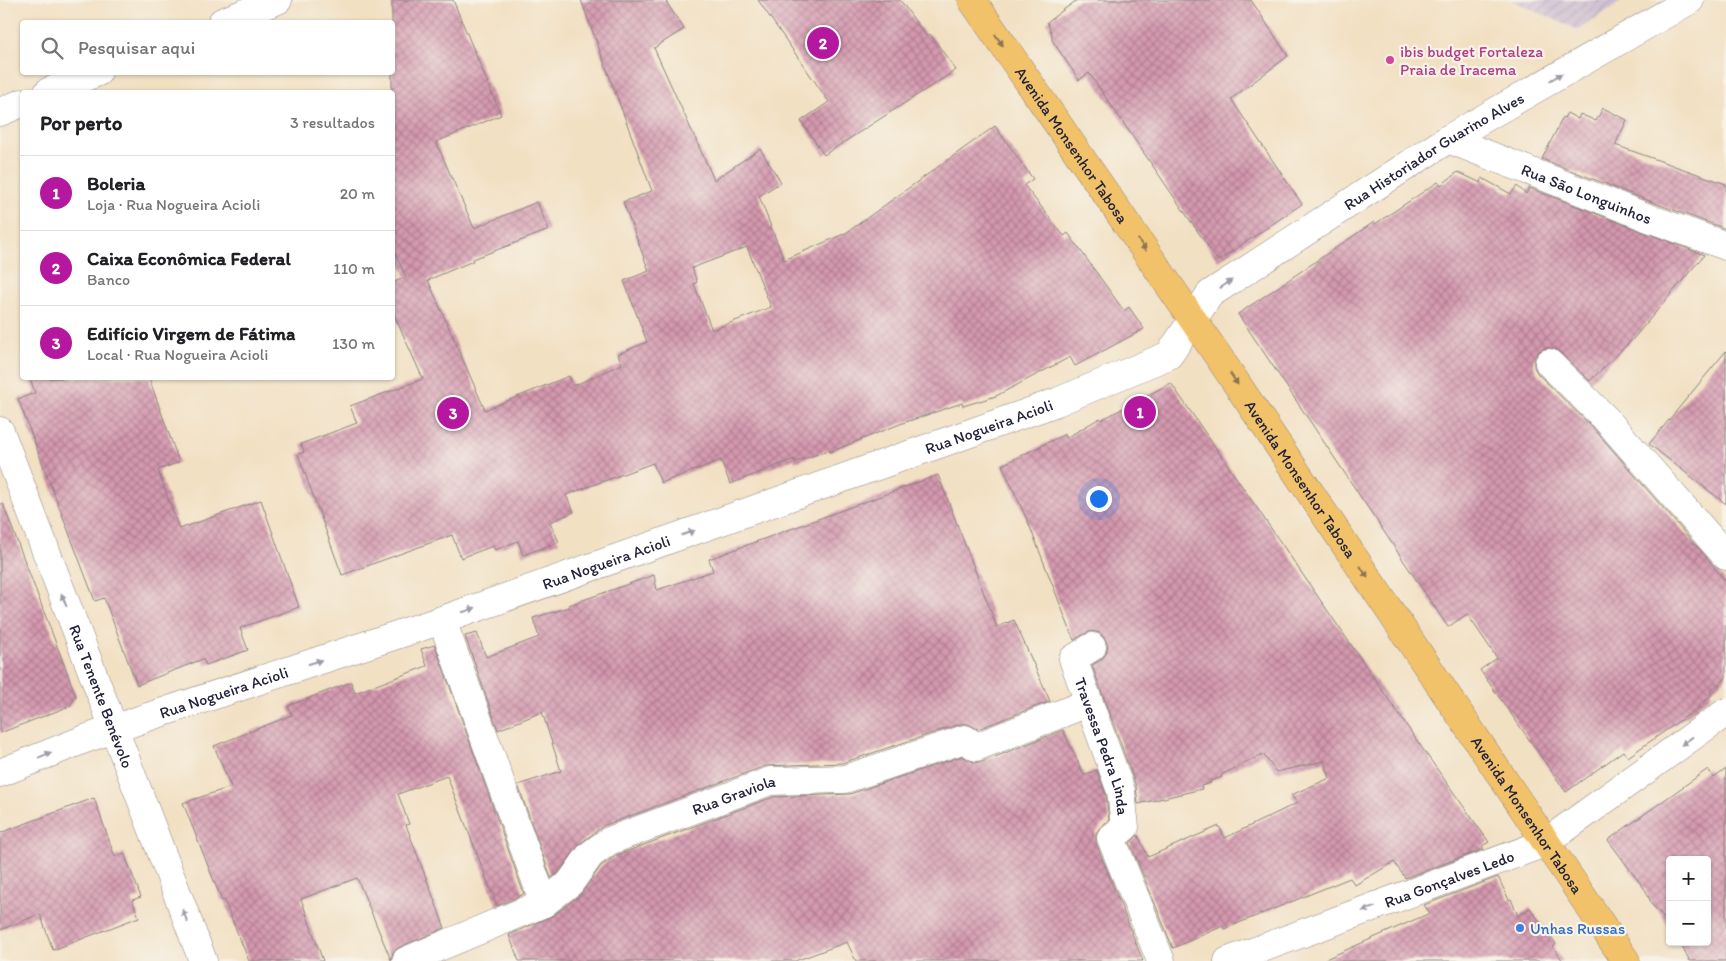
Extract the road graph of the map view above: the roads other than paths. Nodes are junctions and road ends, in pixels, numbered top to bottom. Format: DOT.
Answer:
graph roads {
  1 [pos="278,0"];
  2 [pos="972,0"];
  3 [pos="1690,0"];
  4 [pos="227,20"];
  5 [pos="90,75"];
  6 [pos="53,90"];
  7 [pos="20,104"];
  8 [pos="0,112"];
  9 [pos="1448,138"];
  10 [pos="1726,246"];
  11 [pos="1193,319"];
  12 [pos="1549,363"];
  13 [pos="0,431"];
  14 [pos="1726,556"];
  15 [pos="442,620"];
  16 [pos="1092,647"];
  17 [pos="1088,703"];
  18 [pos="1726,712"];
  19 [pos="114,729"];
  20 [pos="0,773"];
  21 [pos="1545,843"];
  22 [pos="544,903"];
  23 [pos="203,961"];
  24 [pos="406,961"];
  25 [pos="1161,961"];
  26 [pos="1228,961"];
  27 [pos="1626,961"];
  1 -- 4 [label="street"];
  2 -- 11 [label="main road, Avenida Monsenhor Tabosa, one-way"];
  9 -- 3 [label="street, Rua Historiador Guarino Alves, one-way"];
  5 -- 6 [label="street"];
  7 -- 8 [label="street"];
  9 -- 10 [label="street, Rua São Longuinhos"];
  11 -- 9 [label="street, Rua Historiador Guarino Alves, one-way"];
  15 -- 11 [label="street, Rua Nogueira Acioli, one-way"];
  11 -- 21 [label="main road, Avenida Monsenhor Tabosa, one-way"];
  12 -- 14 [label="street"];
  19 -- 13 [label="street, Rua Tenente Benévolo, one-way"];
  19 -- 15 [label="street, Rua Nogueira Acioli, one-way"];
  15 -- 22 [label="street"];
  16 -- 17 [label="street, Travessa Pedra Linda"];
  17 -- 22 [label="street, Rua Graviola"];
  17 -- 25 [label="street, Travessa Pedra Linda"];
  18 -- 21 [label="street, Rua Gonçalves Ledo, one-way"];
  20 -- 19 [label="street, Rua Nogueira Acioli, one-way"];
  23 -- 19 [label="street, Rua Tenente Benévolo, one-way"];
  21 -- 26 [label="street, Rua Gonçalves Ledo, one-way"];
  21 -- 27 [label="main road, Avenida Monsenhor Tabosa"];
  22 -- 24 [label="street, Rua Graviola"];
}
